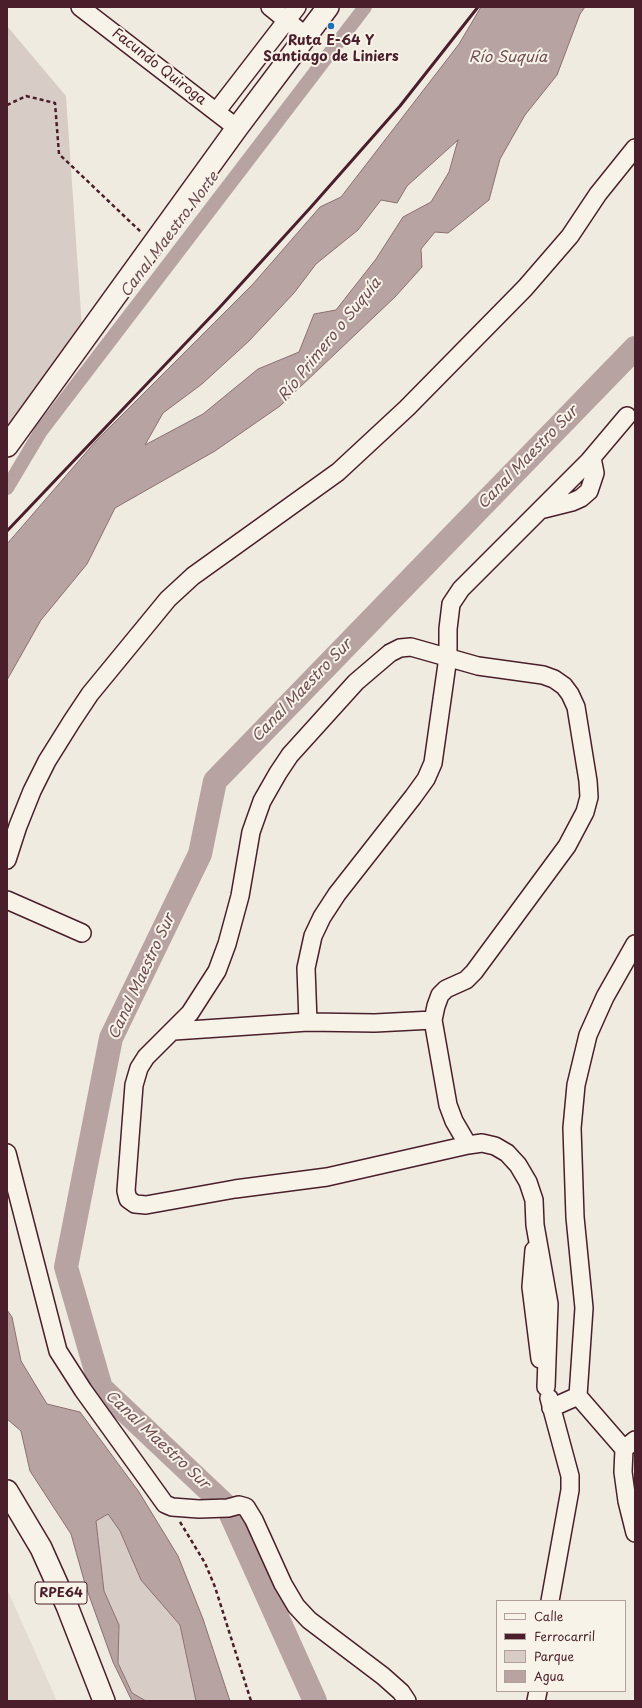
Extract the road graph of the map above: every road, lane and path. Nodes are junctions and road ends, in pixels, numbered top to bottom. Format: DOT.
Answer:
graph roads {
  1 [pos="80,7"];
  2 [pos="270,7"];
  3 [pos="328,7"];
  4 [pos="292,14"];
  5 [pos="306,36"];
  6 [pos="7,104"];
  7 [pos="216,112"];
  8 [pos="237,128"];
  9 [pos="635,148"];
  10 [pos="154,244"];
  11 [pos="627,416"];
  12 [pos="7,446"];
  13 [pos="448,657"];
  14 [pos="7,860"];
  15 [pos="7,900"];
  16 [pos="82,933"];
  17 [pos="635,944"];
  18 [pos="433,1020"];
  19 [pos="308,1022"];
  20 [pos="174,1031"];
  21 [pos="468,1145"];
  22 [pos="7,1153"];
  23 [pos="578,1396"];
  24 [pos="551,1408"];
  25 [pos="629,1444"];
  26 [pos="7,1491"];
  27 [pos="172,1507"];
  28 [pos="635,1533"];
  29 [pos="550,1600"];
  30 [pos="104,1701"];
  31 [pos="251,1701"];
  32 [pos="407,1701"];
  1 -- 7 [label="street, Facundo Quiroga"];
  2 -- 4 [label="street"];
  3 -- 5 [label="main road"];
  4 -- 5 [label="street"];
  4 -- 7 [label="street"];
  5 -- 8 [label="main road"];
  6 -- 10 [label="path"];
  7 -- 8 [label="street, Facundo Quiroga"];
  8 -- 10 [label="main road"];
  9 -- 14 [label="street"];
  10 -- 12 [label="main road"];
  11 -- 13 [label="street"];
  13 -- 18 [label="street"];
  13 -- 19 [label="street"];
  13 -- 20 [label="street"];
  15 -- 16 [label="street"];
  17 -- 23 [label="street"];
  18 -- 19 [label="street"];
  18 -- 21 [label="street"];
  19 -- 20 [label="street"];
  20 -- 21 [label="street"];
  21 -- 24 [label="street"];
  22 -- 27 [label="street"];
  23 -- 24 [label="street"];
  23 -- 25 [label="street"];
  24 -- 29 [label="street"];
  25 -- 28 [label="street"];
  26 -- 30 [label="main road, RPE64"];
  27 -- 31 [label="path"];
  27 -- 32 [label="street"];
}
